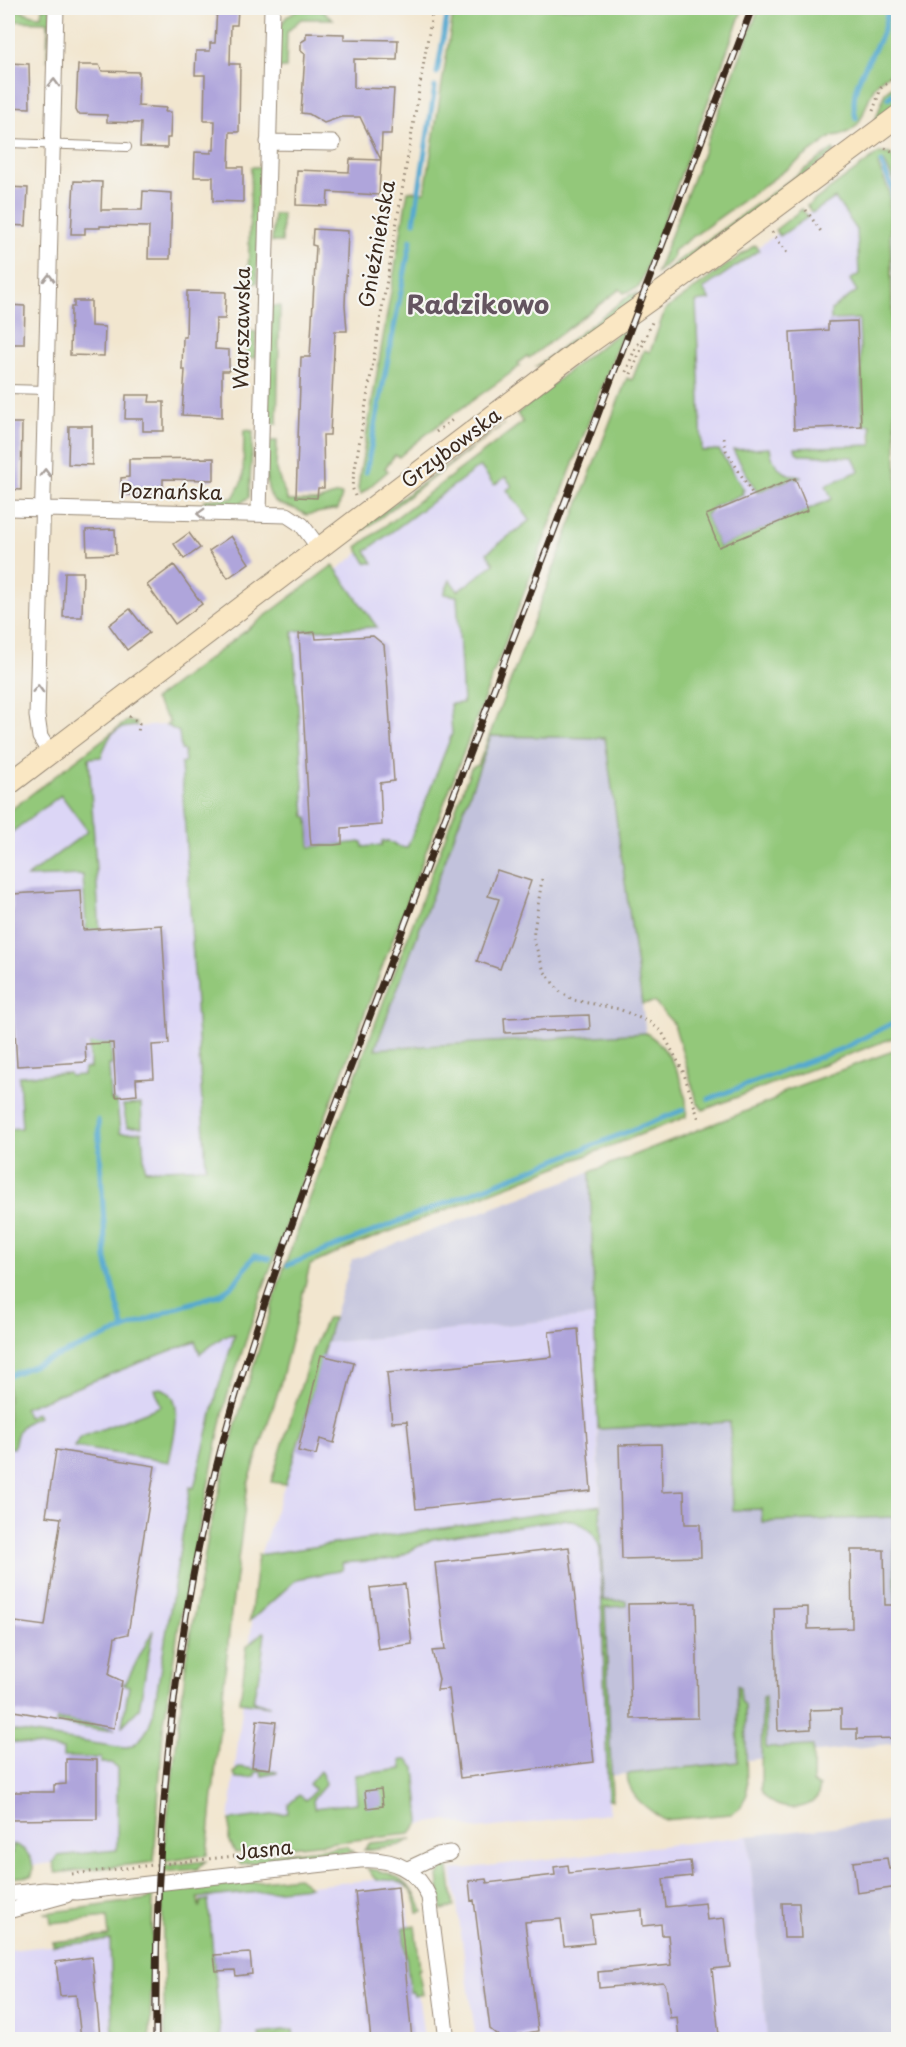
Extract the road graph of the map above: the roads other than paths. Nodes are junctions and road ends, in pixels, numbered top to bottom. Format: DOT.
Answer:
graph roads {
  1 [pos="56,8"];
  2 [pos="272,8"];
  3 [pos="896,123"];
  4 [pos="268,142"];
  5 [pos="8,143"];
  6 [pos="333,143"];
  7 [pos="52,144"];
  8 [pos="127,147"];
  9 [pos="8,389"];
  10 [pos="46,390"];
  11 [pos="8,508"];
  12 [pos="44,510"];
  13 [pos="259,514"];
  14 [pos="319,548"];
  15 [pos="50,753"];
  16 [pos="8,785"];
  17 [pos="450,1853"];
  18 [pos="408,1869"];
  19 [pos="77,1892"];
  20 [pos="8,1894"];
  21 [pos="8,1911"];
  22 [pos="447,2040"];
  7 -- 1 [label="street, one-way"];
  2 -- 4 [label="street, Warszawska"];
  3 -- 14 [label="street, Grzybowska"];
  4 -- 6 [label="street"];
  4 -- 13 [label="street, Warszawska"];
  5 -- 7 [label="lane"];
  7 -- 8 [label="lane"];
  10 -- 7 [label="street, one-way"];
  9 -- 10 [label="lane"];
  12 -- 10 [label="street, one-way"];
  11 -- 12 [label="street, Poznańska"];
  13 -- 12 [label="street, Poznańska, one-way"];
  15 -- 12 [label="street, one-way"];
  13 -- 14 [label="street, Poznańska"];
  14 -- 15 [label="street, Grzybowska"];
  15 -- 16 [label="street, Grzybowska"];
  17 -- 18 [label="street"];
  18 -- 19 [label="street, Jasna"];
  18 -- 22 [label="street"];
  19 -- 20 [label="street, Jasna"];
  19 -- 21 [label="street, Jasna"];
}
